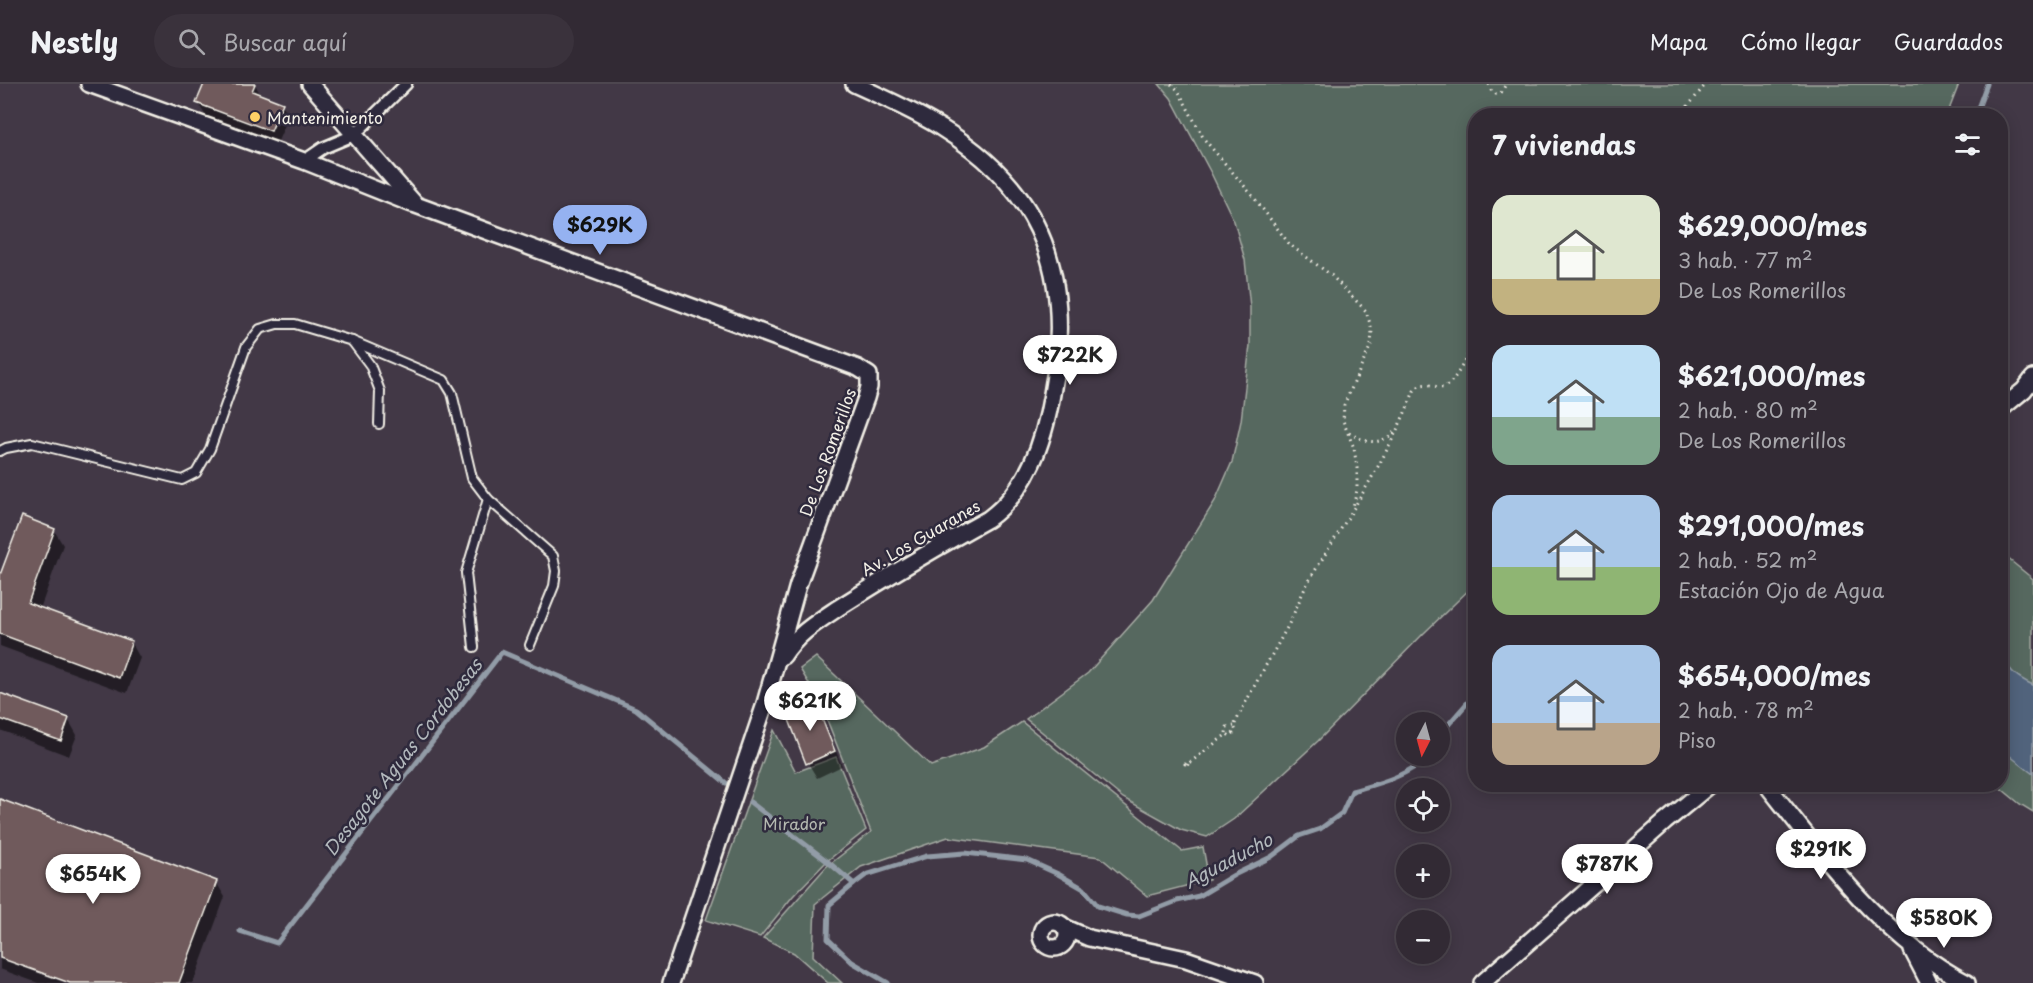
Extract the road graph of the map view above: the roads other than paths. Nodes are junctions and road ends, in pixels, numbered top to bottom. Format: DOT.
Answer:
graph roads {
  1 [pos="89,84"];
  2 [pos="310,84"];
  3 [pos="406,84"];
  4 [pos="854,84"];
  5 [pos="354,135"];
  6 [pos="304,161"];
  7 [pos="416,205"];
  8 [pos="352,341"];
  9 [pos="2030,388"];
  10 [pos="2008,404"];
  11 [pos="379,424"];
  12 [pos="0,451"];
  13 [pos="488,499"];
  14 [pos="530,645"];
  15 [pos="474,647"];
  16 [pos="778,663"];
  17 [pos="1701,792"];
  18 [pos="1772,792"];
  19 [pos="1064,927"];
  20 [pos="1089,938"];
  21 [pos="1062,945"];
  22 [pos="1909,945"];
  23 [pos="1964,982"];
  24 [pos="671,983"];
  25 [pos="1255,983"];
  26 [pos="1482,983"];
  27 [pos="1929,983"];
  1 -- 6 [label="street"];
  2 -- 5 [label="street, De Los Romerillos"];
  3 -- 5 [label="street"];
  4 -- 16 [label="street, Av. Los Guaranes"];
  5 -- 6 [label="street"];
  5 -- 7 [label="street, De Los Romerillos"];
  6 -- 7 [label="street"];
  7 -- 16 [label="street, De Los Romerillos"];
  8 -- 11 [label="lane"];
  8 -- 12 [label="lane"];
  8 -- 13 [label="lane"];
  9 -- 10 [label="street"];
  13 -- 14 [label="lane"];
  13 -- 15 [label="lane"];
  16 -- 24 [label="street, De Los Romerillos"];
  17 -- 26 [label="street"];
  18 -- 22 [label="street"];
  19 -- 20 [label="street"];
  19 -- 21 [label="street"];
  19 -- 21 [label="street"];
  20 -- 21 [label="street"];
  20 -- 25 [label="street"];
  22 -- 23 [label="street"];
  22 -- 27 [label="street"];
}
